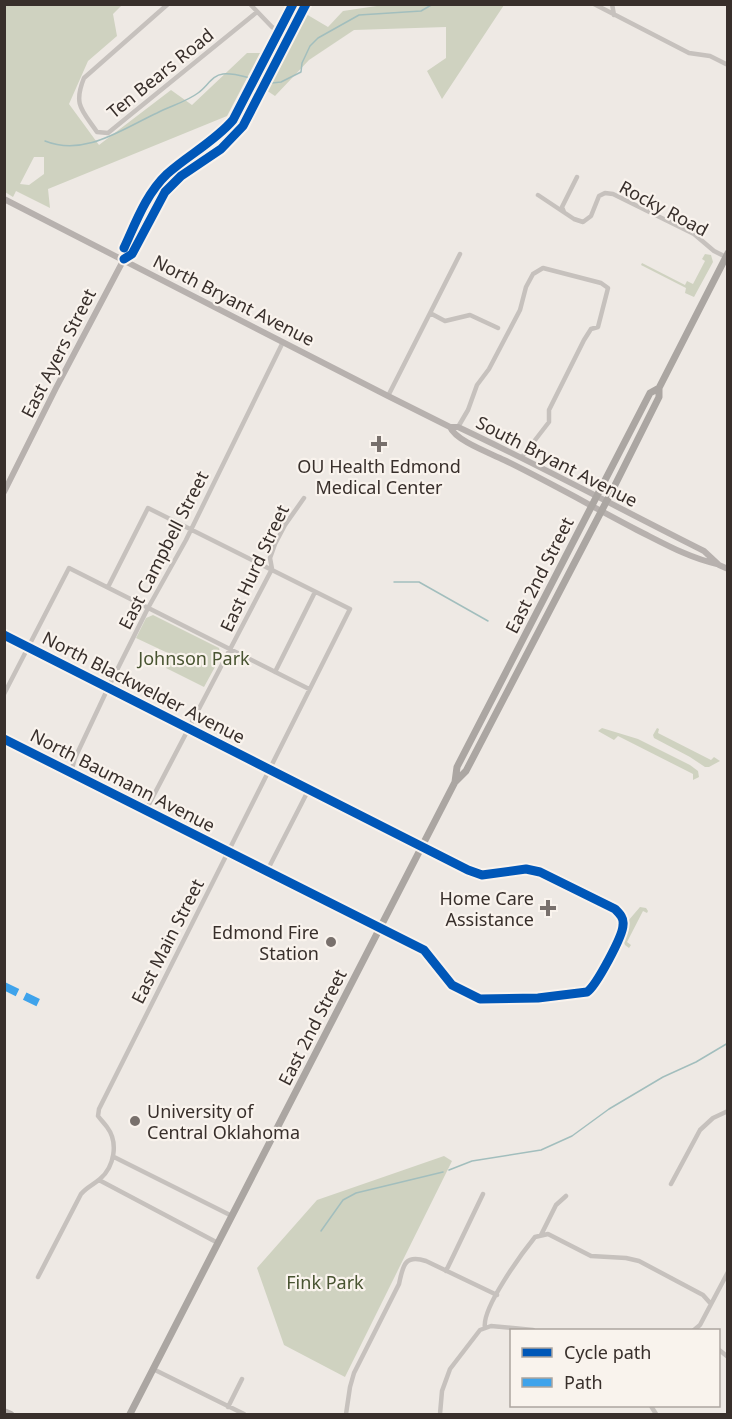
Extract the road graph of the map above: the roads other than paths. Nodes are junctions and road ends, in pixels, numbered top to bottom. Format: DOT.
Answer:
graph roads {
  1 [pos="168,4"];
  2 [pos="250,4"];
  3 [pos="293,4"];
  4 [pos="306,4"];
  5 [pos="594,4"];
  6 [pos="612,4"];
  7 [pos="257,12"];
  8 [pos="614,15"];
  9 [pos="279,32"];
  10 [pos="289,37"];
  11 [pos="728,65"];
  12 [pos="577,177"];
  13 [pos="538,195"];
  14 [pos="4,199"];
  15 [pos="564,212"];
  16 [pos="460,254"];
  17 [pos="727,255"];
  18 [pos="124,259"];
  19 [pos="430,313"];
  20 [pos="498,328"];
  21 [pos="284,342"];
  22 [pos="658,388"];
  23 [pos="388,396"];
  24 [pos="450,427"];
  25 [pos="458,428"];
  26 [pos="522,457"];
  27 [pos="4,492"];
  28 [pos="597,496"];
  29 [pos="304,498"];
  30 [pos="606,501"];
  31 [pos="592,505"];
  32 [pos="601,511"];
  33 [pos="191,528"];
  34 [pos="719,565"];
  35 [pos="272,569"];
  36 [pos="728,569"];
  37 [pos="108,587"];
  38 [pos="315,592"];
  39 [pos="541,603"];
  40 [pos="148,608"];
  41 [pos="544,620"];
  42 [pos="4,635"];
  43 [pos="28,647"];
  44 [pos="231,649"];
  45 [pos="275,672"];
  46 [pos="108,688"];
  47 [pos="309,689"];
  48 [pos="4,694"];
  49 [pos="483,716"];
  50 [pos="189,730"];
  51 [pos="4,739"];
  52 [pos="477,748"];
  53 [pos="268,769"];
  54 [pos="71,772"];
  55 [pos="455,782"];
  56 [pos="309,789"];
  57 [pos="146,810"];
  58 [pos="421,847"];
  59 [pos="227,851"];
  60 [pos="267,871"];
  61 [pos="380,927"];
  62 [pos="728,1111"];
  63 [pos="114,1157"];
  64 [pos="99,1180"];
  65 [pos="671,1184"];
  66 [pos="483,1194"];
  67 [pos="566,1196"];
  68 [pos="232,1216"];
  69 [pos="541,1235"];
  70 [pos="218,1243"];
  71 [pos="447,1270"];
  72 [pos="728,1272"];
  73 [pos="38,1277"];
  74 [pos="497,1295"];
  75 [pos="711,1304"];
  76 [pos="485,1328"];
  77 [pos="701,1328"];
  78 [pos="522,1329"];
  79 [pos="153,1369"];
  80 [pos="242,1379"];
  81 [pos="231,1410"];
  82 [pos="4,1411"];
  83 [pos="11,1414"];
  84 [pos="130,1414"];
  85 [pos="244,1414"];
  86 [pos="346,1414"];
  87 [pos="440,1414"];
  1 -- 7 [label="street, Ten Bears Road"];
  2 -- 7 [label="street"];
  3 -- 9 [label="street"];
  4 -- 10 [label="street"];
  5 -- 8 [label="street"];
  6 -- 8 [label="street"];
  7 -- 9 [label="street"];
  8 -- 11 [label="street"];
  9 -- 10 [label="street"];
  9 -- 18 [label="street"];
  10 -- 18 [label="street"];
  12 -- 15 [label="street"];
  13 -- 15 [label="street, Rocky Road"];
  14 -- 18 [label="street, North Bryant Avenue"];
  15 -- 17 [label="street, Rocky Road"];
  16 -- 19 [label="street"];
  17 -- 22 [label="main road, East 2nd Street"];
  18 -- 21 [label="street, North Bryant Avenue"];
  18 -- 27 [label="street, East Ayers Street"];
  19 -- 20 [label="street"];
  19 -- 23 [label="street"];
  21 -- 23 [label="street, North Bryant Avenue"];
  21 -- 33 [label="street, East Campbell Street"];
  22 -- 28 [label="main road, East 2nd Street"];
  22 -- 30 [label="main road, East 2nd Street"];
  23 -- 24 [label="street, North Bryant Avenue"];
  24 -- 25 [label="street, South Bryant Avenue"];
  24 -- 31 [label="street, South Bryant Avenue"];
  25 -- 26 [label="street, South Bryant Avenue"];
  25 -- 26 [label="street"];
  26 -- 28 [label="street, South Bryant Avenue"];
  28 -- 30 [label="street, South Bryant Avenue"];
  28 -- 31 [label="main road, East 2nd Street"];
  29 -- 35 [label="street, East Hurd Street"];
  30 -- 32 [label="main road, East 2nd Street"];
  30 -- 34 [label="street, South Bryant Avenue"];
  31 -- 32 [label="street, South Bryant Avenue"];
  31 -- 39 [label="main road, East 2nd Street"];
  32 -- 34 [label="street, South Bryant Avenue"];
  32 -- 41 [label="main road, East 2nd Street"];
  33 -- 35 [label="street"];
  33 -- 37 [label="street"];
  33 -- 40 [label="street, East Campbell Street"];
  34 -- 36 [label="street, South Bryant Avenue"];
  35 -- 38 [label="street"];
  35 -- 44 [label="street, East Hurd Street"];
  37 -- 40 [label="street"];
  37 -- 43 [label="street"];
  38 -- 45 [label="street"];
  38 -- 47 [label="street, East Main Street"];
  39 -- 41 [label="main road"];
  39 -- 49 [label="main road, East 2nd Street"];
  40 -- 44 [label="street"];
  40 -- 46 [label="street, East Campbell Street"];
  41 -- 52 [label="main road, East 2nd Street"];
  42 -- 43 [label="street, North Blackwelder Avenue"];
  43 -- 46 [label="street, North Blackwelder Avenue"];
  43 -- 48 [label="street"];
  44 -- 45 [label="street"];
  44 -- 50 [label="street, East Hurd Street"];
  45 -- 47 [label="street"];
  46 -- 50 [label="street, North Blackwelder Avenue"];
  46 -- 54 [label="street, East Campbell Street"];
  47 -- 53 [label="street, East Main Street"];
  49 -- 52 [label="main road"];
  49 -- 55 [label="main road, East 2nd Street"];
  50 -- 53 [label="street, North Blackwelder Avenue"];
  50 -- 57 [label="street, East Hurd Street"];
  51 -- 54 [label="street, North Baumann Avenue"];
  52 -- 55 [label="main road, East 2nd Street"];
  53 -- 56 [label="street, North Blackwelder Avenue"];
  53 -- 59 [label="street, East Main Street"];
  54 -- 57 [label="street, North Baumann Avenue"];
  55 -- 58 [label="main road, East 2nd Street"];
  56 -- 58 [label="street, North Blackwelder Avenue"];
  56 -- 60 [label="street"];
  57 -- 59 [label="street, North Baumann Avenue"];
  58 -- 61 [label="main road, East 2nd Street"];
  58 -- 61 [label="street"];
  59 -- 60 [label="street, North Baumann Avenue"];
  59 -- 63 [label="street, East Main Street"];
  60 -- 61 [label="street, North Baumann Avenue"];
  61 -- 68 [label="main road, East 2nd Street"];
  62 -- 65 [label="street"];
  63 -- 64 [label="street"];
  63 -- 68 [label="street"];
  64 -- 70 [label="street"];
  64 -- 73 [label="street"];
  66 -- 71 [label="street"];
  67 -- 69 [label="street"];
  68 -- 70 [label="main road, East 2nd Street"];
  69 -- 74 [label="street"];
  69 -- 75 [label="street"];
  70 -- 79 [label="main road, East 2nd Street"];
  71 -- 74 [label="street"];
  71 -- 86 [label="street"];
  72 -- 75 [label="street"];
  74 -- 76 [label="street"];
  75 -- 77 [label="street"];
  76 -- 78 [label="street"];
  76 -- 87 [label="street"];
  79 -- 81 [label="street"];
  79 -- 84 [label="main road, East 2nd Street"];
  80 -- 81 [label="street"];
  81 -- 85 [label="street"];
  82 -- 83 [label="street"];
}
